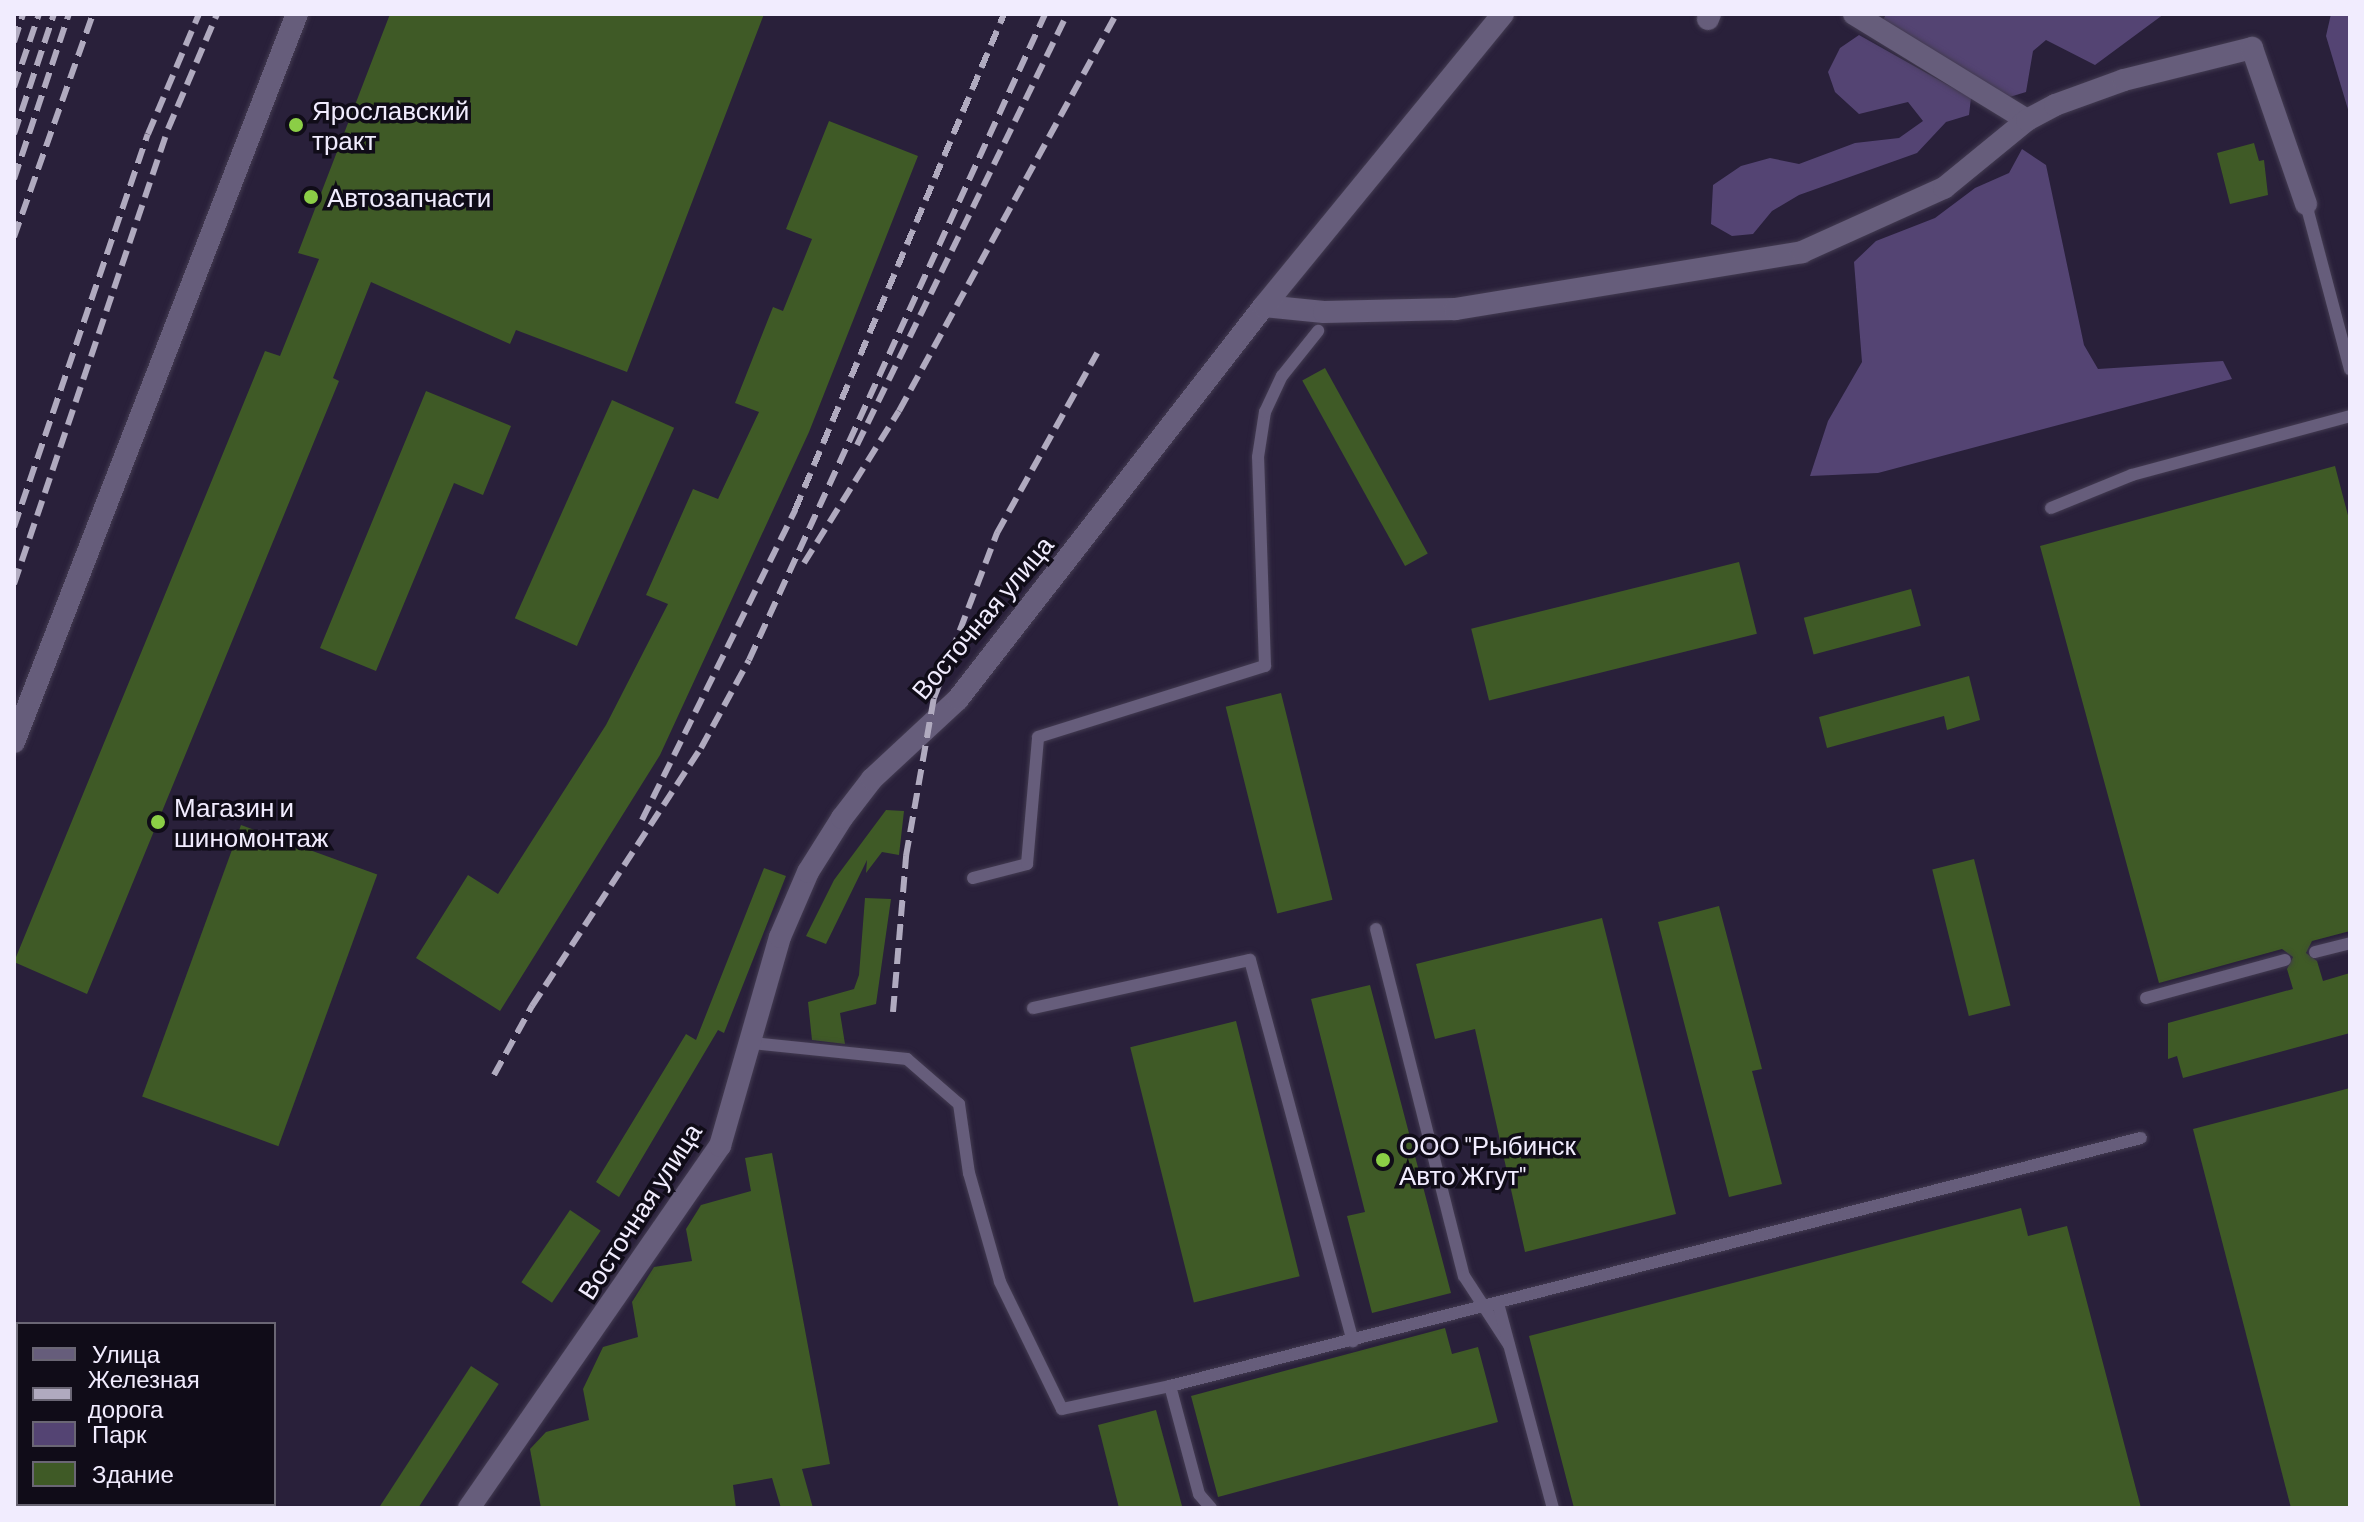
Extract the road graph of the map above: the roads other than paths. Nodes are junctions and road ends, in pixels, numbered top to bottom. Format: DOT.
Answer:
graph roads {
  1 [pos="297,14"];
  2 [pos="1503,14"];
  3 [pos="1854,14"];
  4 [pos="2027,120"];
  5 [pos="2306,204"];
  6 [pos="1264,306"];
  7 [pos="1318,331"];
  8 [pos="2350,369"];
  9 [pos="2350,416"];
  10 [pos="2051,508"];
  11 [pos="14,742"];
  12 [pos="973,878"];
  13 [pos="1376,929"];
  14 [pos="2350,943"];
  15 [pos="2315,952"];
  16 [pos="2285,960"];
  17 [pos="2146,998"];
  18 [pos="1033,1008"];
  19 [pos="752,1043"];
  20 [pos="2141,1138"];
  21 [pos="1499,1307"];
  22 [pos="1484,1311"];
  23 [pos="1353,1341"];
  24 [pos="1509,1345"];
  25 [pos="1170,1386"];
  26 [pos="469,1508"];
  27 [pos="1211,1508"];
  28 [pos="1553,1508"];
  1 -- 11 [label="street"];
  2 -- 6 [label="street, Восточная улица"];
  3 -- 4 [label="street"];
  4 -- 5 [label="street"];
  4 -- 6 [label="street"];
  5 -- 8 [label="lane"];
  6 -- 19 [label="street, Восточная улица"];
  7 -- 12 [label="lane"];
  9 -- 10 [label="lane"];
  13 -- 22 [label="lane"];
  14 -- 15 [label="lane"];
  16 -- 17 [label="lane"];
  18 -- 23 [label="lane"];
  19 -- 25 [label="lane"];
  19 -- 26 [label="street, Восточная улица"];
  20 -- 21 [label="lane"];
  21 -- 22 [label="lane"];
  21 -- 24 [label="lane"];
  22 -- 23 [label="lane"];
  22 -- 24 [label="lane"];
  23 -- 25 [label="lane"];
  24 -- 28 [label="lane"];
  25 -- 27 [label="lane"];
}
